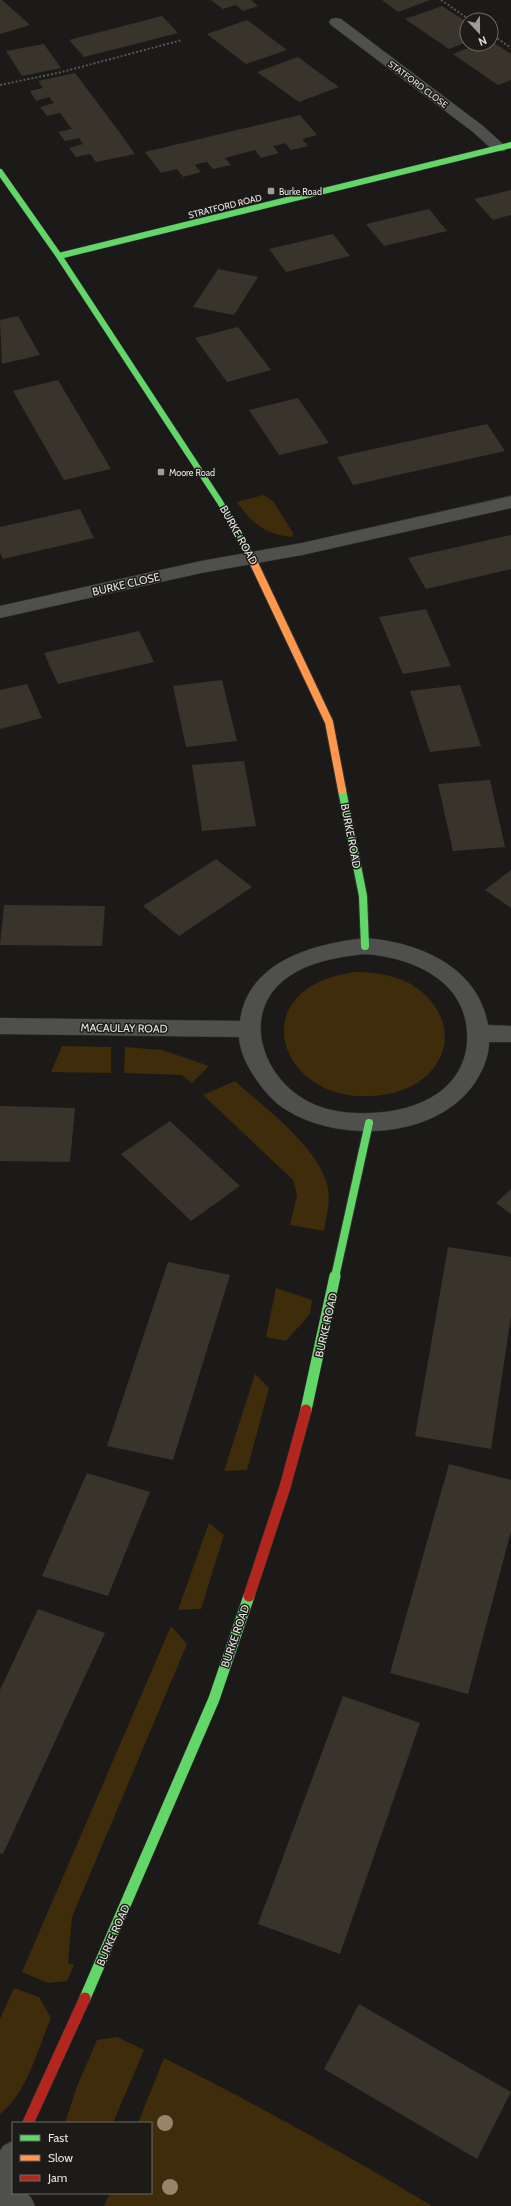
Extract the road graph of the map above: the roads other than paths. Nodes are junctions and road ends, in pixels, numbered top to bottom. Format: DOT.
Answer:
graph roads {
  1 [pos="336,22"];
  2 [pos="505,147"];
  3 [pos="0,172"];
  4 [pos="59,256"];
  5 [pos="511,502"];
  6 [pos="252,558"];
  7 [pos="0,612"];
  8 [pos="365,946"];
  9 [pos="0,1026"];
  10 [pos="248,1029"];
  11 [pos="480,1033"];
  12 [pos="511,1034"];
  13 [pos="368,1123"];
  14 [pos="28,2122"];
  15 [pos="12,2158"];
  16 [pos="0,2185"];
  17 [pos="0,2196"];
  18 [pos="20,2206"];
  1 -- 2 [label="street, STATFORD CLOSE"];
  2 -- 4 [label="street, STRATFORD ROAD"];
  3 -- 4 [label="street, BURKE ROAD"];
  4 -- 6 [label="street, BURKE ROAD"];
  5 -- 6 [label="street"];
  6 -- 7 [label="street, BURKE CLOSE"];
  6 -- 8 [label="street, BURKE ROAD"];
  8 -- 10 [label="street"];
  8 -- 11 [label="street"];
  9 -- 10 [label="street, MACAULAY ROAD"];
  10 -- 13 [label="street"];
  11 -- 12 [label="street"];
  11 -- 13 [label="street"];
  13 -- 14 [label="street, BURKE ROAD"];
  15 -- 16 [label="street"];
  17 -- 18 [label="street"];
}
